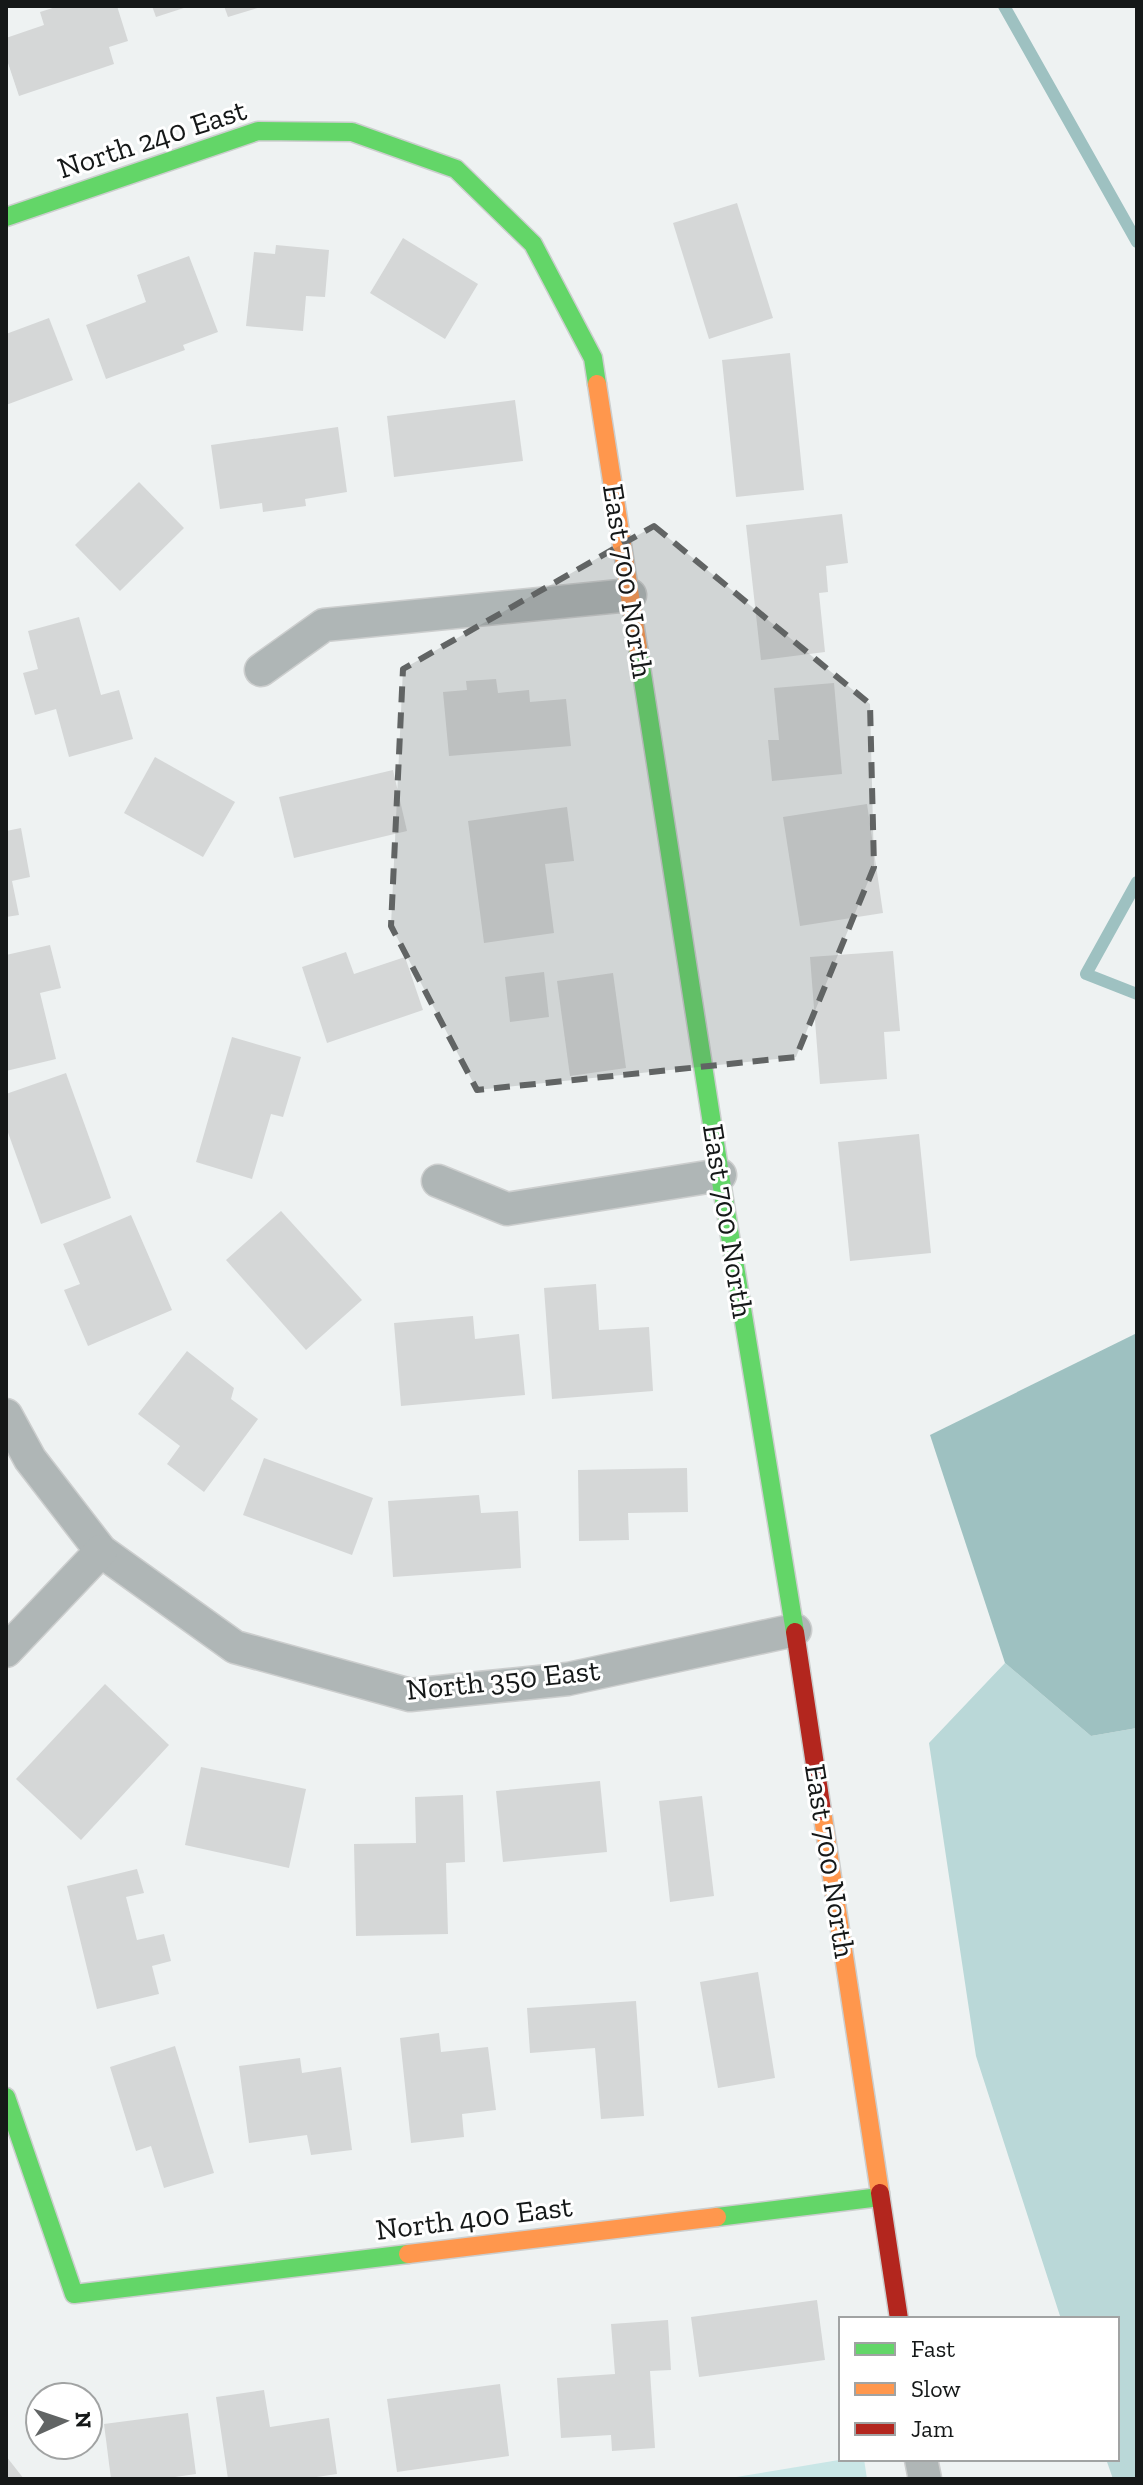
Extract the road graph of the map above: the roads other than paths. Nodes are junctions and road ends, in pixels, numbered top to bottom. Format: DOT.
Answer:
graph roads {
  1 [pos="456,169"];
  2 [pos="6,217"];
  3 [pos="630,595"];
  4 [pos="261,670"];
  5 [pos="720,1175"];
  6 [pos="438,1181"];
  7 [pos="6,1415"];
  8 [pos="101,1551"];
  9 [pos="795,1630"];
  10 [pos="6,1651"];
  11 [pos="6,2097"];
  12 [pos="880,2197"];
  13 [pos="899,2317"];
  1 -- 2 [label="street, North 240 East"];
  1 -- 3 [label="street, East 700 North"];
  3 -- 4 [label="street"];
  3 -- 5 [label="street, East 700 North"];
  5 -- 6 [label="street"];
  5 -- 9 [label="street, East 700 North"];
  7 -- 8 [label="street, North 350 East"];
  8 -- 9 [label="street, North 350 East"];
  8 -- 10 [label="street"];
  9 -- 12 [label="street, East 700 North"];
  11 -- 12 [label="street, North 400 East"];
  12 -- 13 [label="street, East 700 North"];
}
